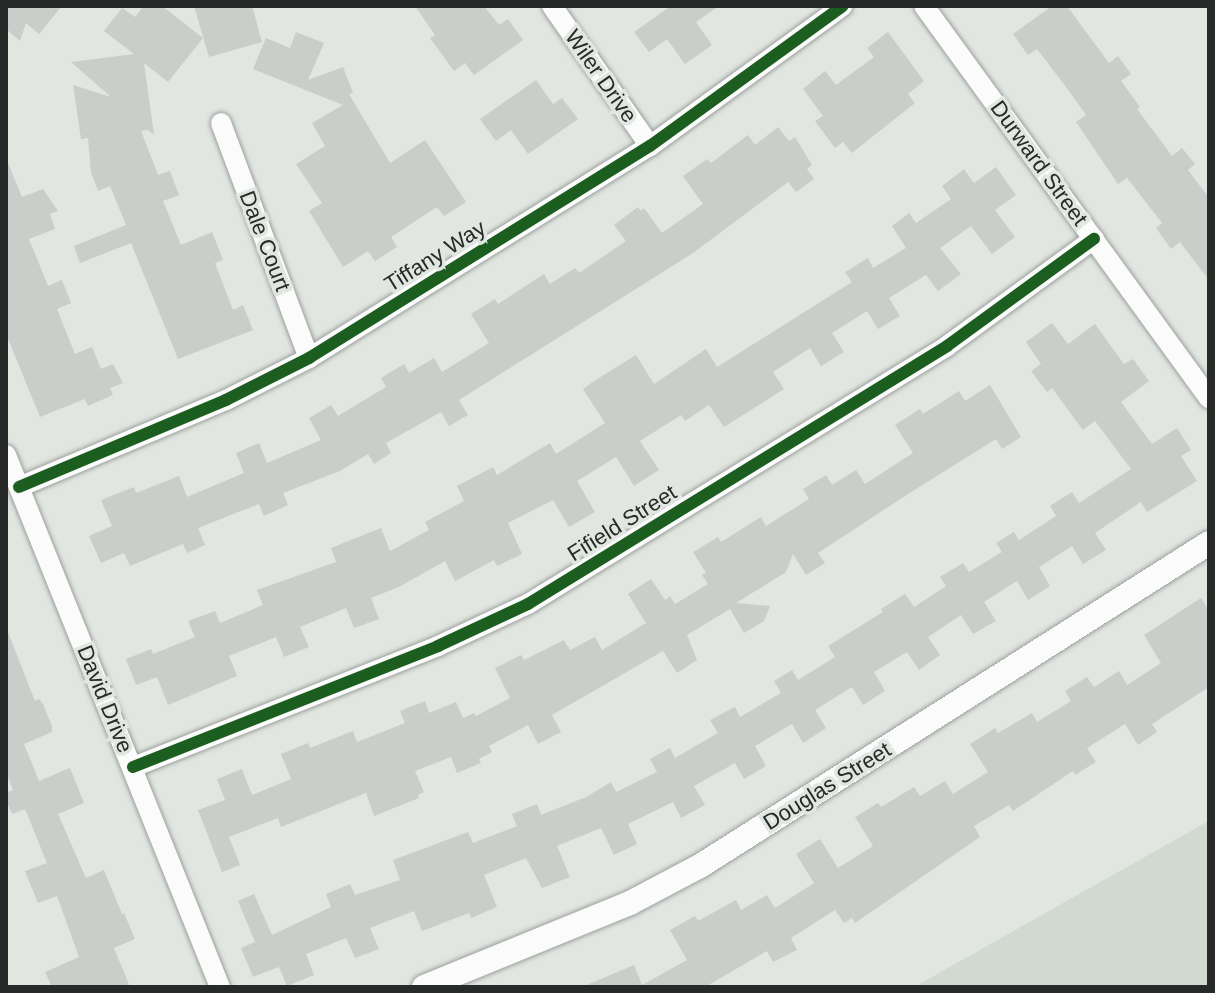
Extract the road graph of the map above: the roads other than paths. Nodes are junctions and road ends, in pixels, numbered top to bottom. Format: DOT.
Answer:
graph roads {
  1 [pos="552,6"];
  2 [pos="843,6"];
  3 [pos="924,6"];
  4 [pos="221,123"];
  5 [pos="650,146"];
  6 [pos="1094,239"];
  7 [pos="309,358"];
  8 [pos="1209,398"];
  9 [pos="6,455"];
  10 [pos="19,487"];
  11 [pos="1209,543"];
  12 [pos="133,767"];
  13 [pos="220,987"];
  14 [pos="424,987"];
  1 -- 5 [label="street, Wiler Drive"];
  2 -- 5 [label="street, Tiffany Way"];
  3 -- 6 [label="street, Durward Street"];
  4 -- 7 [label="street, Dale Court"];
  5 -- 7 [label="street, Tiffany Way"];
  6 -- 8 [label="street, Durward Street"];
  6 -- 12 [label="street, Fifield Street"];
  7 -- 10 [label="street, Tiffany Way"];
  9 -- 10 [label="street, David Drive"];
  10 -- 12 [label="street, David Drive"];
  11 -- 14 [label="street, Douglas Street"];
  12 -- 13 [label="street, David Drive"];
}
